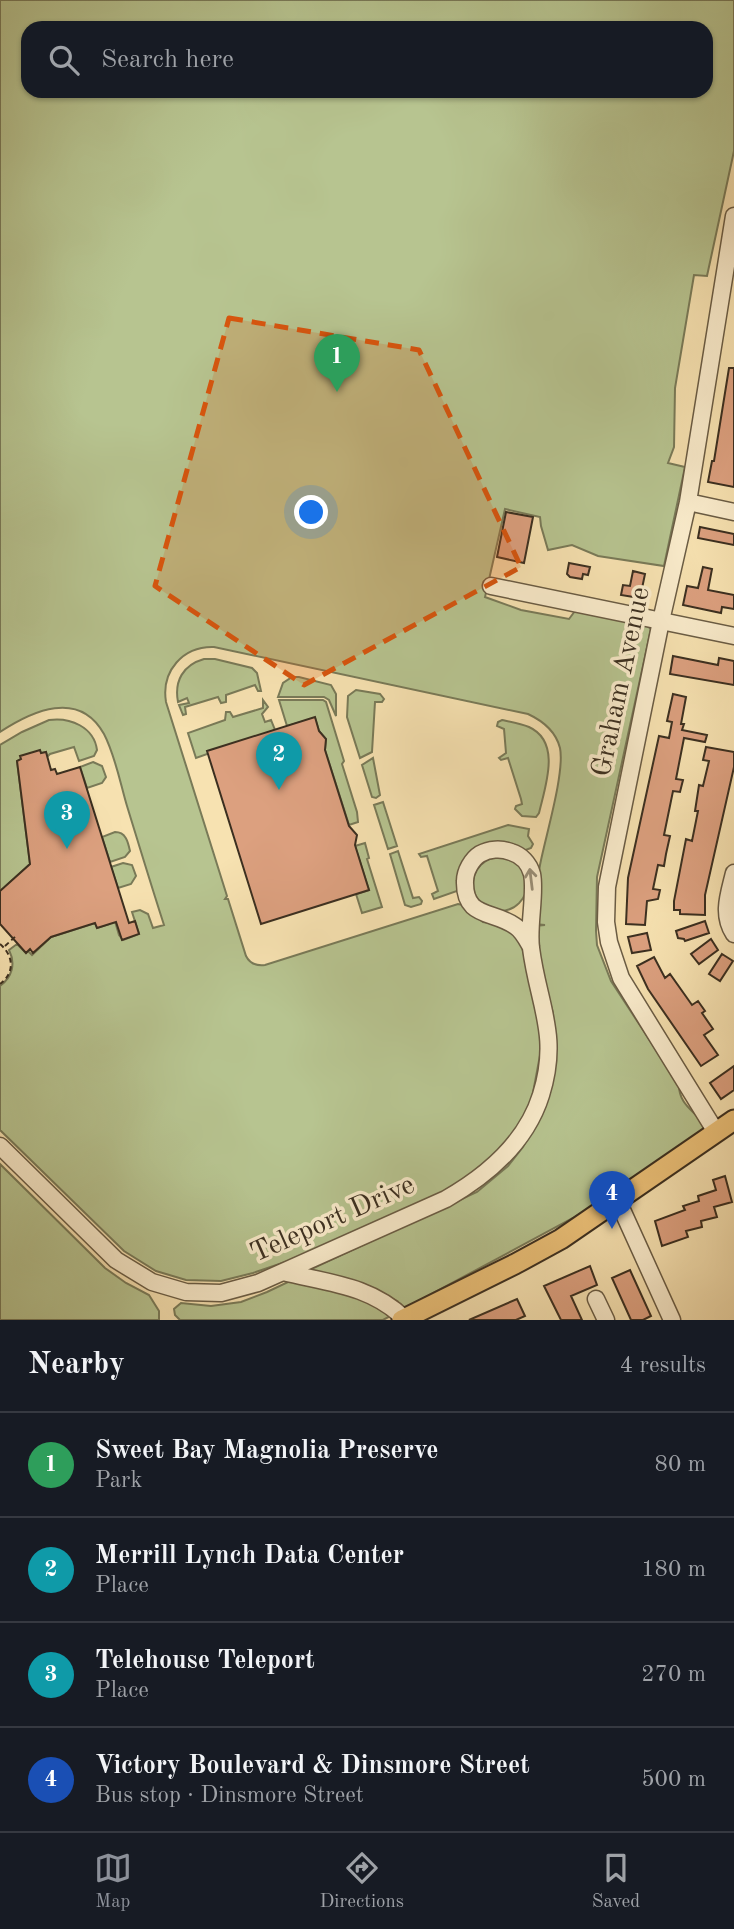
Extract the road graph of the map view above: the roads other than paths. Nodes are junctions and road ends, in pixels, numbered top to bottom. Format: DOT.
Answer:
graph roads {
  1 [pos="734,216"];
  2 [pos="688,502"];
  3 [pos="734,512"];
  4 [pos="491,586"];
  5 [pos="661,621"];
  6 [pos="734,636"];
  7 [pos="734,873"];
  8 [pos="734,934"];
  9 [pos="531,947"];
  10 [pos="734,1120"];
  11 [pos="716,1132"];
  12 [pos="0,1146"];
  13 [pos="618,1200"];
  14 [pos="283,1272"];
  15 [pos="596,1299"];
  16 [pos="403,1319"];
  17 [pos="606,1320"];
  18 [pos="672,1320"];
  1 -- 2 [label="street, Graham Avenue"];
  2 -- 3 [label="street"];
  2 -- 5 [label="street, Graham Avenue"];
  4 -- 5 [label="street"];
  5 -- 6 [label="street"];
  5 -- 11 [label="street, Graham Avenue"];
  7 -- 8 [label="street"];
  9 -- 9 [label="street, Teleport Drive, one-way"];
  9 -- 14 [label="street, Teleport Drive"];
  10 -- 11 [label="main road"];
  11 -- 13 [label="main road"];
  12 -- 14 [label="street, Teleport Drive"];
  13 -- 16 [label="main road"];
  13 -- 18 [label="street"];
  14 -- 16 [label="street"];
  15 -- 17 [label="street"];
}
